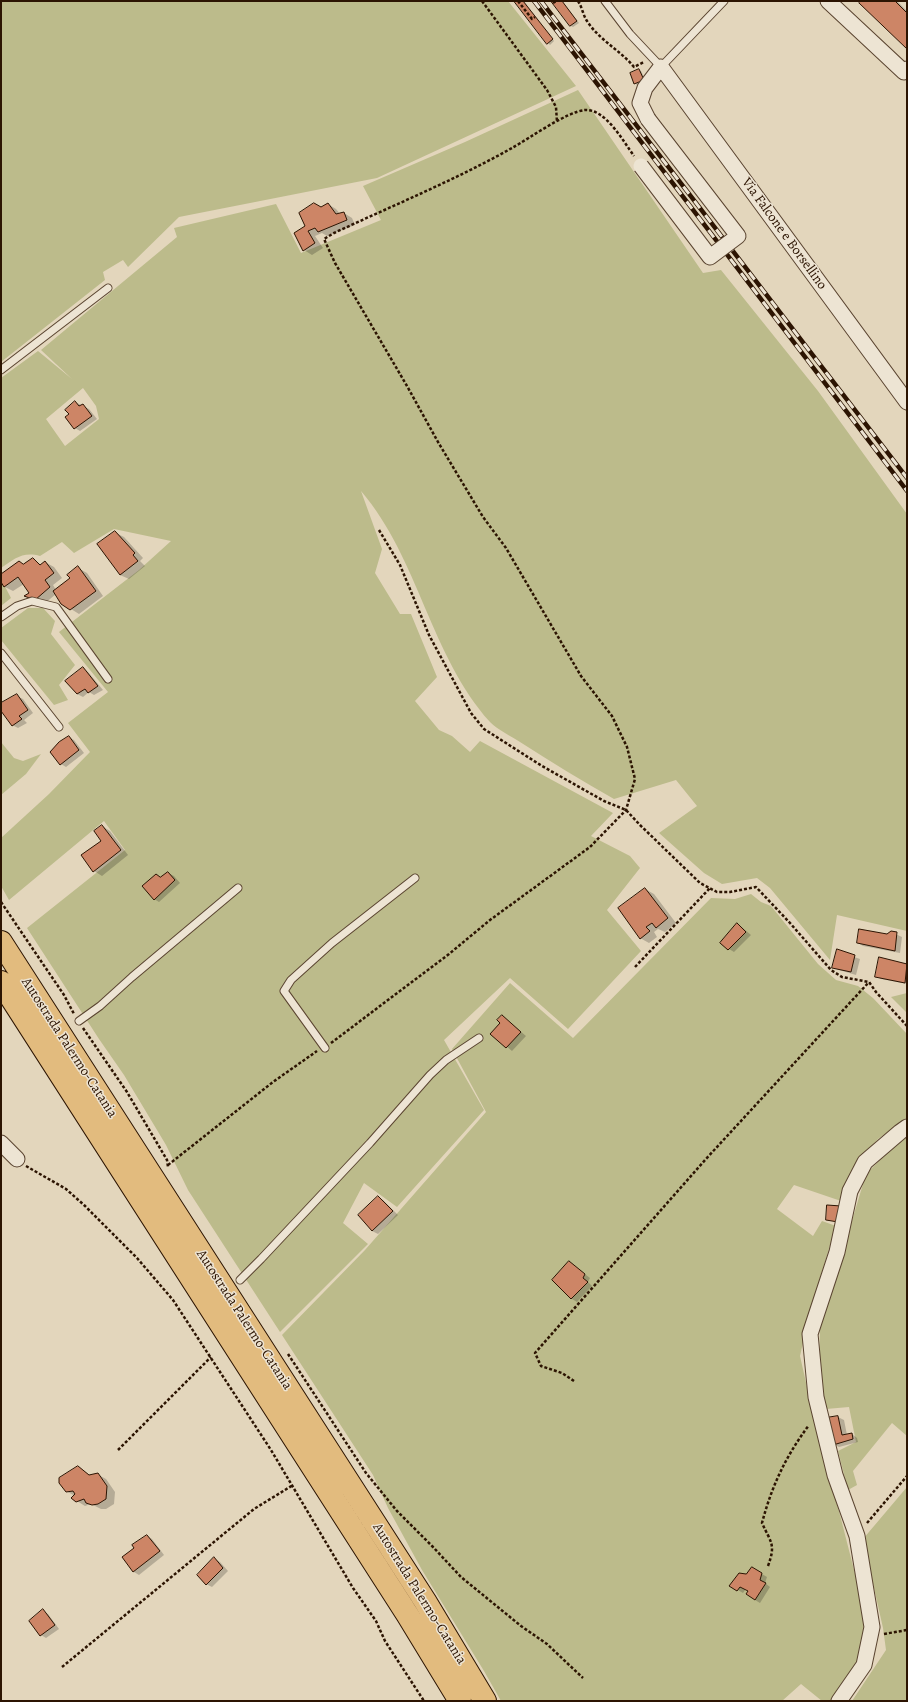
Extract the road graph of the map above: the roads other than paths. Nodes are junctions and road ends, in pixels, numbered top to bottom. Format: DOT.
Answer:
graph roads {
  1 [pos="605,1"];
  2 [pos="724,1"];
  3 [pos="828,1"];
  4 [pos="657,62"];
  5 [pos="907,69"];
  6 [pos="641,166"];
  7 [pos="108,288"];
  8 [pos="1,370"];
  9 [pos="907,402"];
  10 [pos="1,617"];
  11 [pos="1,653"];
  12 [pos="108,679"];
  13 [pos="59,727"];
  14 [pos="415,878"];
  15 [pos="238,888"];
  16 [pos="1,942"];
  17 [pos="1,982"];
  18 [pos="79,1021"];
  19 [pos="479,1038"];
  20 [pos="325,1048"];
  21 [pos="907,1127"];
  22 [pos="1,1143"];
  23 [pos="17,1158"];
  24 [pos="240,1280"];
  25 [pos="460,1701"];
  26 [pos="485,1701"];
  27 [pos="839,1701"];
  1 -- 4 [label="lane"];
  2 -- 4 [label="lane"];
  3 -- 5 [label="street"];
  4 -- 6 [label="street, bridge"];
  4 -- 9 [label="street, Via Falcone e Borsellino"];
  7 -- 8 [label="lane"];
  10 -- 12 [label="lane"];
  11 -- 13 [label="lane"];
  14 -- 20 [label="lane"];
  15 -- 18 [label="lane"];
  16 -- 26 [label="highway, Autostrada Palermo-Catania"];
  17 -- 25 [label="highway, Autostrada Palermo-Catania"];
  19 -- 24 [label="lane"];
  21 -- 27 [label="street"];
  22 -- 23 [label="street"];
}
